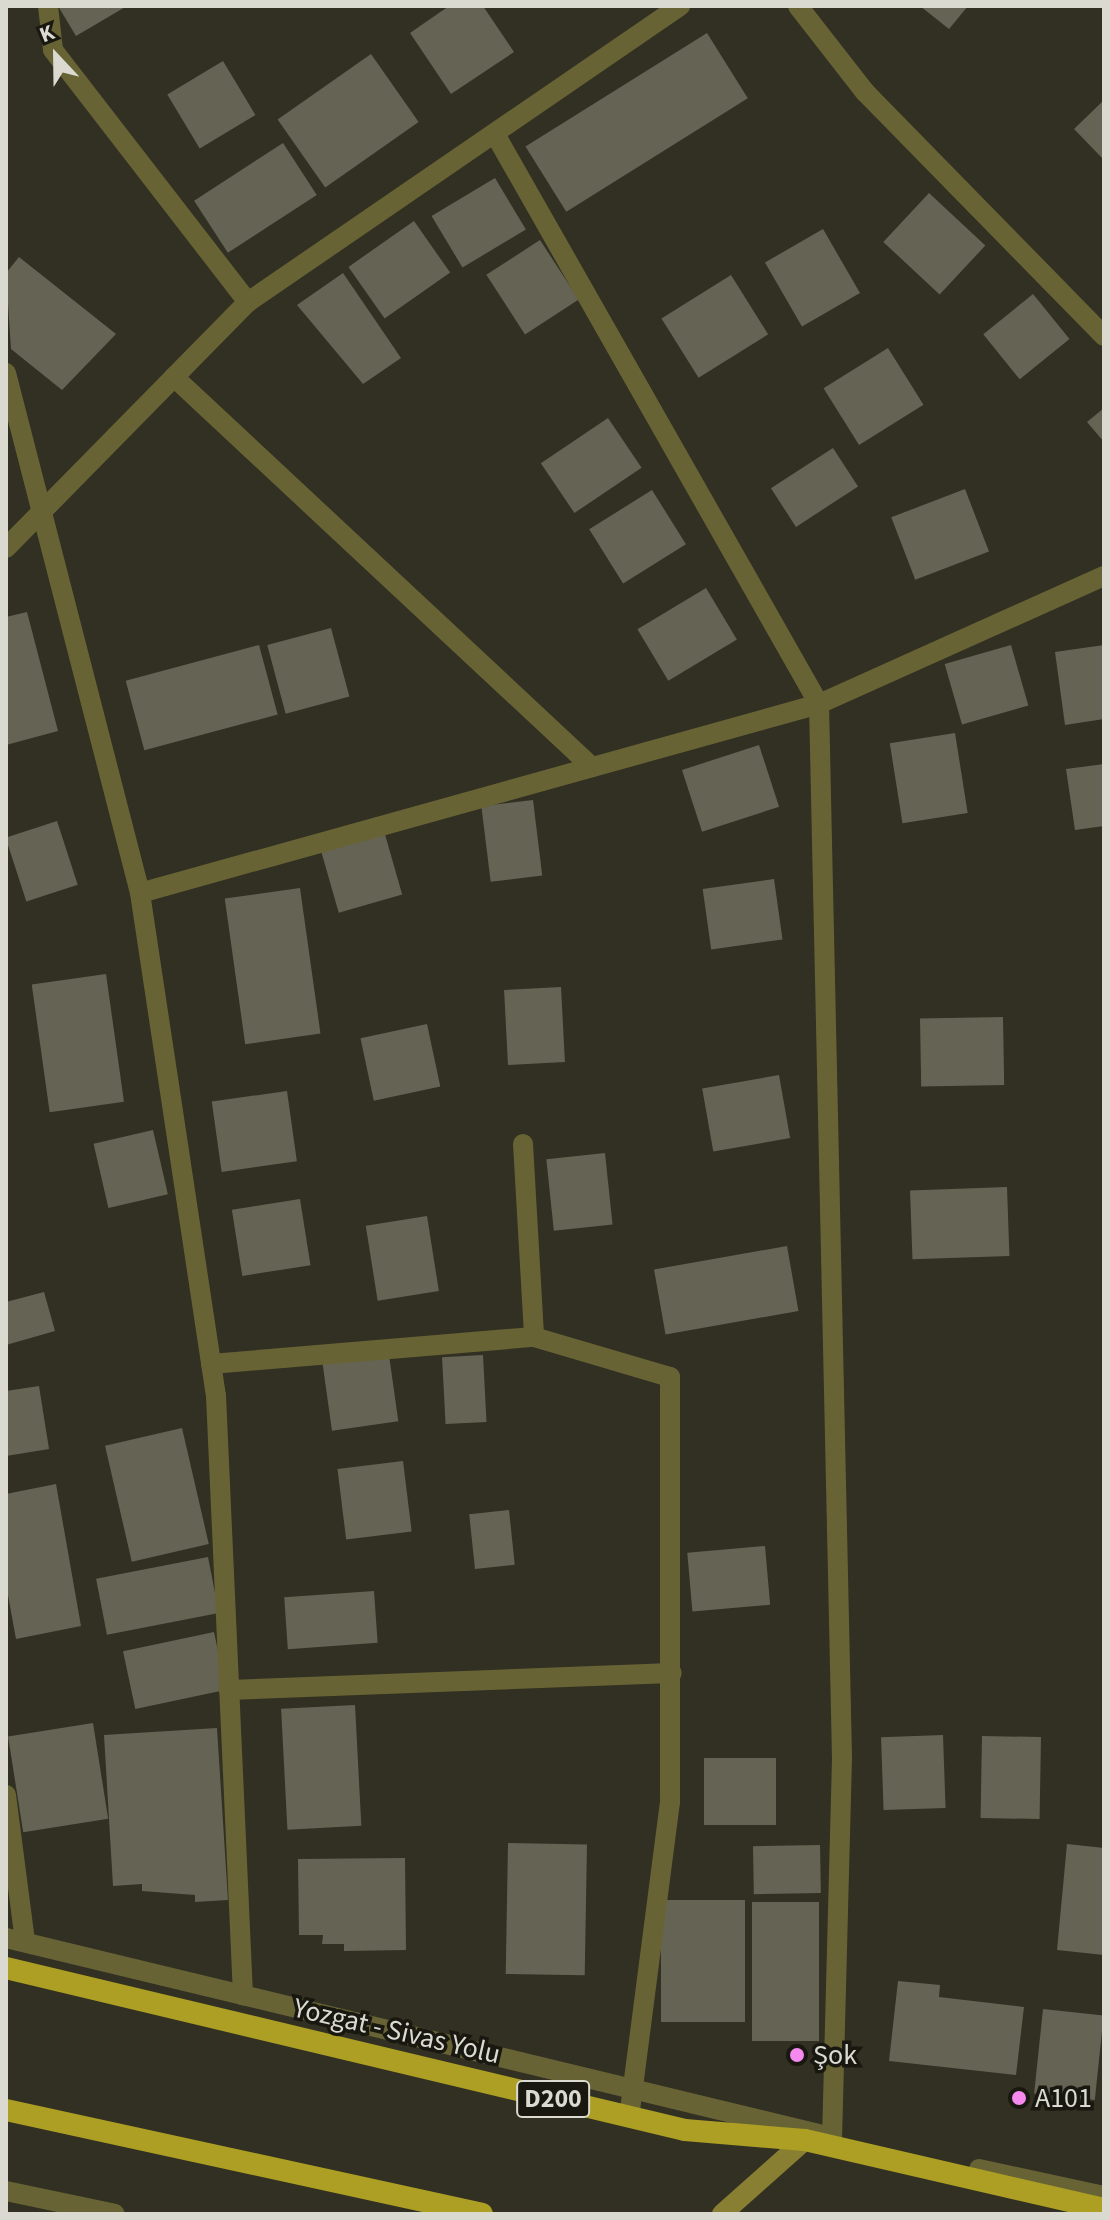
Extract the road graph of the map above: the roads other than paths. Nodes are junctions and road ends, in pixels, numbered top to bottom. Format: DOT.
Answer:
graph roads {
  1 [pos="48,6"];
  2 [pos="680,6"];
  3 [pos="798,6"];
  4 [pos="495,134"];
  5 [pos="248,302"];
  6 [pos="1104,336"];
  7 [pos="6,373"];
  8 [pos="174,377"];
  9 [pos="46,508"];
  10 [pos="6,548"];
  11 [pos="1104,576"];
  12 [pos="819,704"];
  13 [pos="592,767"];
  14 [pos="140,893"];
  15 [pos="523,1144"];
  16 [pos="534,1337"];
  17 [pos="211,1364"];
  18 [pos="672,1673"];
  19 [pos="229,1690"];
  20 [pos="6,1795"];
  21 [pos="16,1940"];
  22 [pos="6,1968"];
  23 [pos="243,1995"];
  24 [pos="633,2089"];
  25 [pos="6,2110"];
  26 [pos="629,2117"];
  27 [pos="832,2138"];
  28 [pos="805,2140"];
  29 [pos="6,2191"];
  30 [pos="1104,2196"];
  31 [pos="1104,2209"];
  32 [pos="115,2214"];
  33 [pos="482,2214"];
  34 [pos="722,2214"];
  1 -- 5 [label="street"];
  2 -- 4 [label="street"];
  3 -- 6 [label="street"];
  4 -- 5 [label="street"];
  4 -- 12 [label="street"];
  5 -- 8 [label="street"];
  7 -- 9 [label="street"];
  8 -- 9 [label="street"];
  8 -- 13 [label="street"];
  9 -- 10 [label="street"];
  9 -- 14 [label="street"];
  11 -- 12 [label="street"];
  12 -- 13 [label="street"];
  12 -- 27 [label="street"];
  13 -- 14 [label="street"];
  14 -- 17 [label="street"];
  15 -- 16 [label="street"];
  16 -- 17 [label="street"];
  16 -- 18 [label="street"];
  17 -- 19 [label="street"];
  18 -- 19 [label="street"];
  18 -- 24 [label="street"];
  19 -- 23 [label="street"];
  20 -- 21 [label="street"];
  21 -- 23 [label="street"];
  22 -- 26 [label="highway, Yozgat - Sivas Yolu / D200"];
  23 -- 24 [label="street"];
  24 -- 26 [label="street"];
  24 -- 27 [label="street"];
  25 -- 33 [label="highway"];
  26 -- 28 [label="highway, Yozgat - Sivas Yolu / D200"];
  27 -- 28 [label="street"];
  27 -- 30 [label="street"];
  28 -- 31 [label="highway, Yozgat - Sivas Yolu / D200"];
  28 -- 34 [label="main road"];
  29 -- 32 [label="street"];
}
